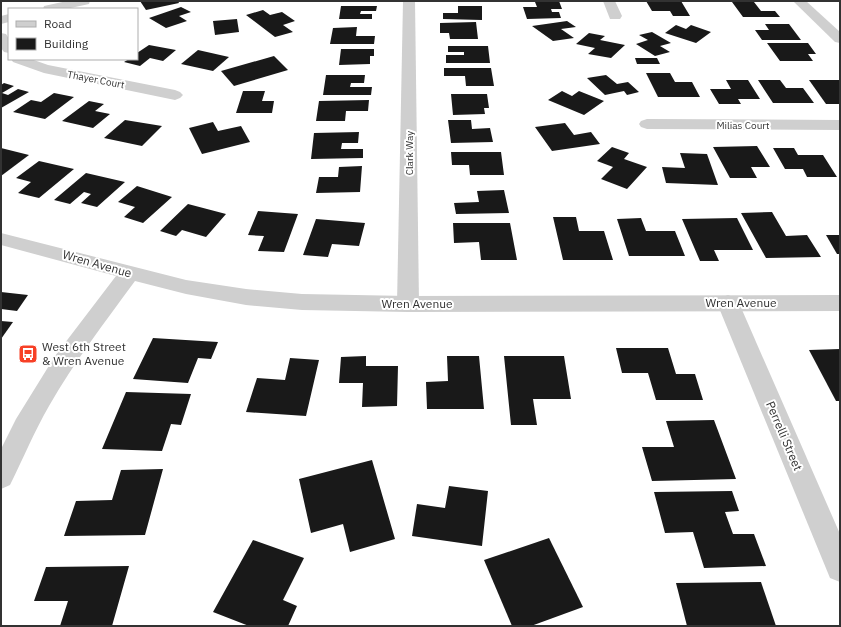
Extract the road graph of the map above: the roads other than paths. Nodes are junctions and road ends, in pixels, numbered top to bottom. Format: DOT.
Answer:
graph roads {
  1 [pos="84,1"];
  2 [pos="409,1"];
  3 [pos="609,1"];
  4 [pos="799,1"];
  5 [pos="53,8"];
  6 [pos="615,16"];
  7 [pos="1,37"];
  8 [pos="840,39"];
  9 [pos="8,48"];
  10 [pos="21,60"];
  11 [pos="175,94"];
  12 [pos="647,124"];
  13 [pos="840,124"];
  14 [pos="1,239"];
  15 [pos="130,273"];
  16 [pos="728,303"];
  17 [pos="840,303"];
  18 [pos="408,304"];
  19 [pos="1,477"];
  20 [pos="840,568"];
  1 -- 5 [label="street"];
  2 -- 18 [label="street, Clark Way"];
  3 -- 6 [label="street"];
  4 -- 8 [label="street"];
  7 -- 9 [label="street"];
  10 -- 11 [label="street, Thayer Court"];
  12 -- 13 [label="street, Milias Court"];
  14 -- 15 [label="street, Wren Avenue"];
  15 -- 18 [label="street, Wren Avenue"];
  15 -- 19 [label="street"];
  16 -- 17 [label="street, Wren Avenue"];
  16 -- 18 [label="street, Wren Avenue"];
  16 -- 20 [label="street, Perrelli Street"];
}
